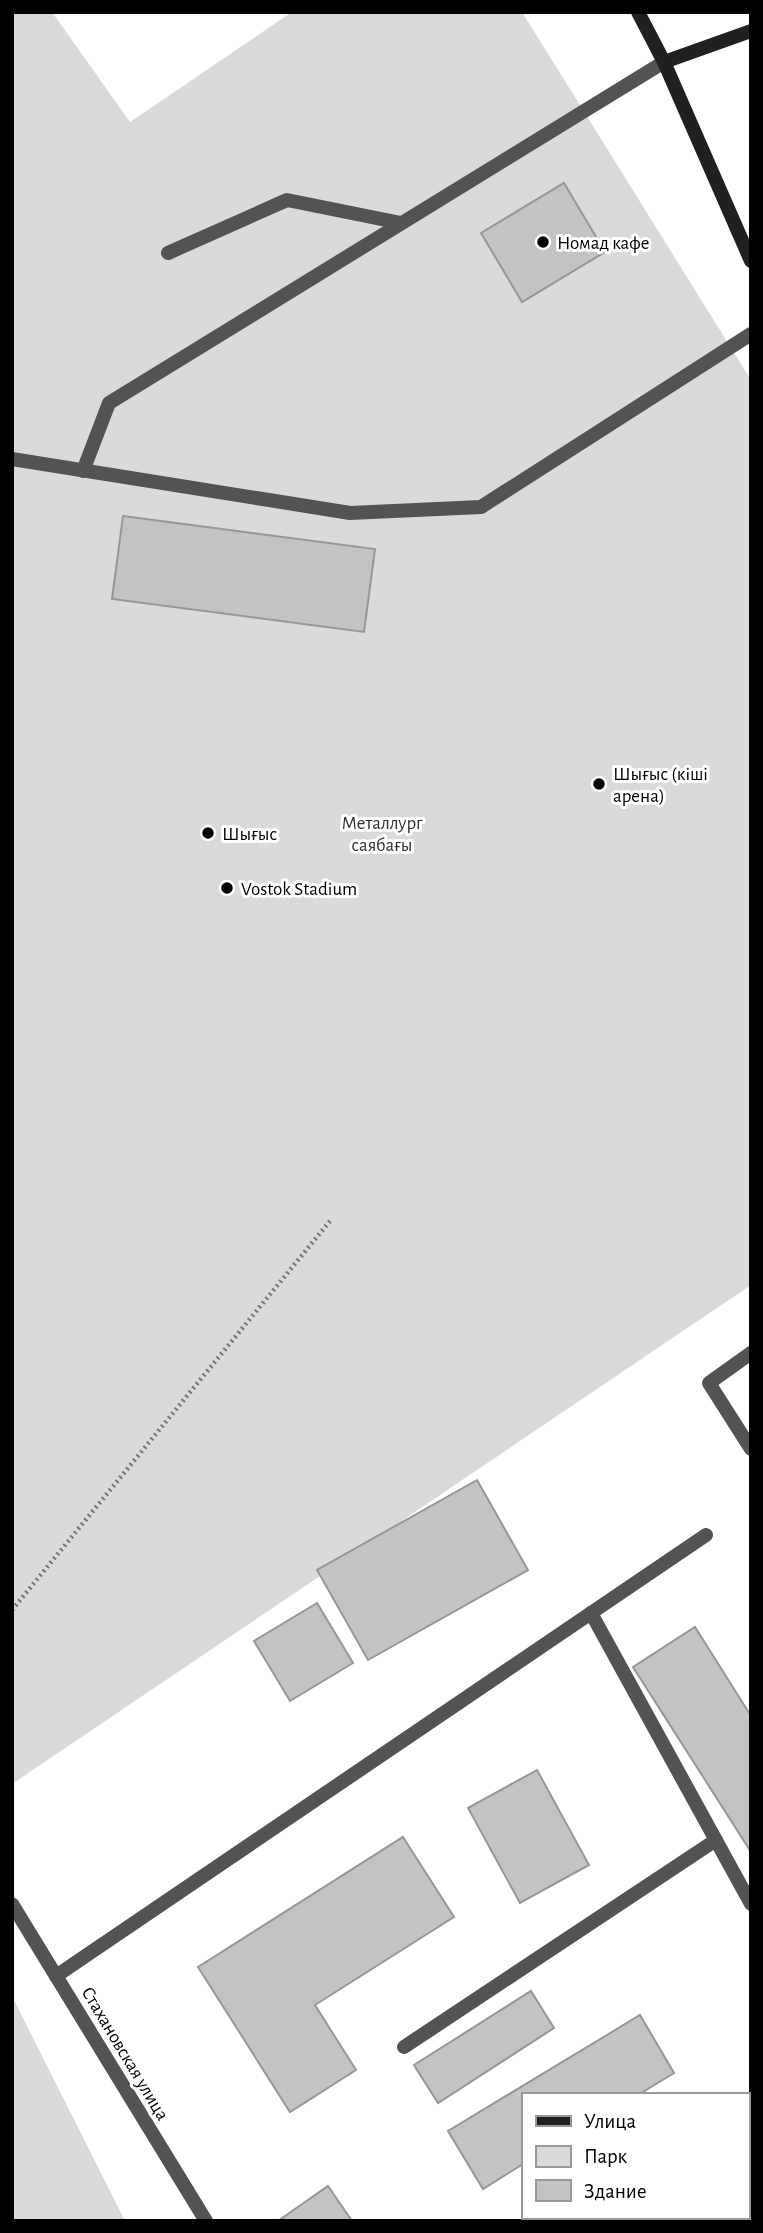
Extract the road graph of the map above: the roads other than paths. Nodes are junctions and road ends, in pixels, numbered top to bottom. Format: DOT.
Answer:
graph roads {
  1 [pos="638,12"];
  2 [pos="751,31"];
  3 [pos="664,62"];
  4 [pos="401,223"];
  5 [pos="168,253"];
  6 [pos="751,261"];
  7 [pos="751,334"];
  8 [pos="12,459"];
  9 [pos="83,471"];
  10 [pos="751,1353"];
  11 [pos="751,1450"];
  12 [pos="706,1535"];
  13 [pos="591,1613"];
  14 [pos="716,1840"];
  15 [pos="751,1904"];
  16 [pos="12,1905"];
  17 [pos="56,1976"];
  18 [pos="404,2048"];
  19 [pos="206,2221"];
  1 -- 3 [label="main road"];
  2 -- 3 [label="main road"];
  3 -- 4 [label="street"];
  3 -- 6 [label="main road"];
  4 -- 5 [label="street"];
  4 -- 9 [label="street"];
  7 -- 9 [label="street"];
  8 -- 9 [label="street"];
  10 -- 11 [label="street"];
  12 -- 13 [label="street"];
  13 -- 14 [label="street"];
  13 -- 17 [label="street"];
  14 -- 15 [label="street"];
  14 -- 18 [label="street"];
  16 -- 17 [label="street, Стахановская улица"];
  17 -- 19 [label="street, Стахановская улица"];
}
